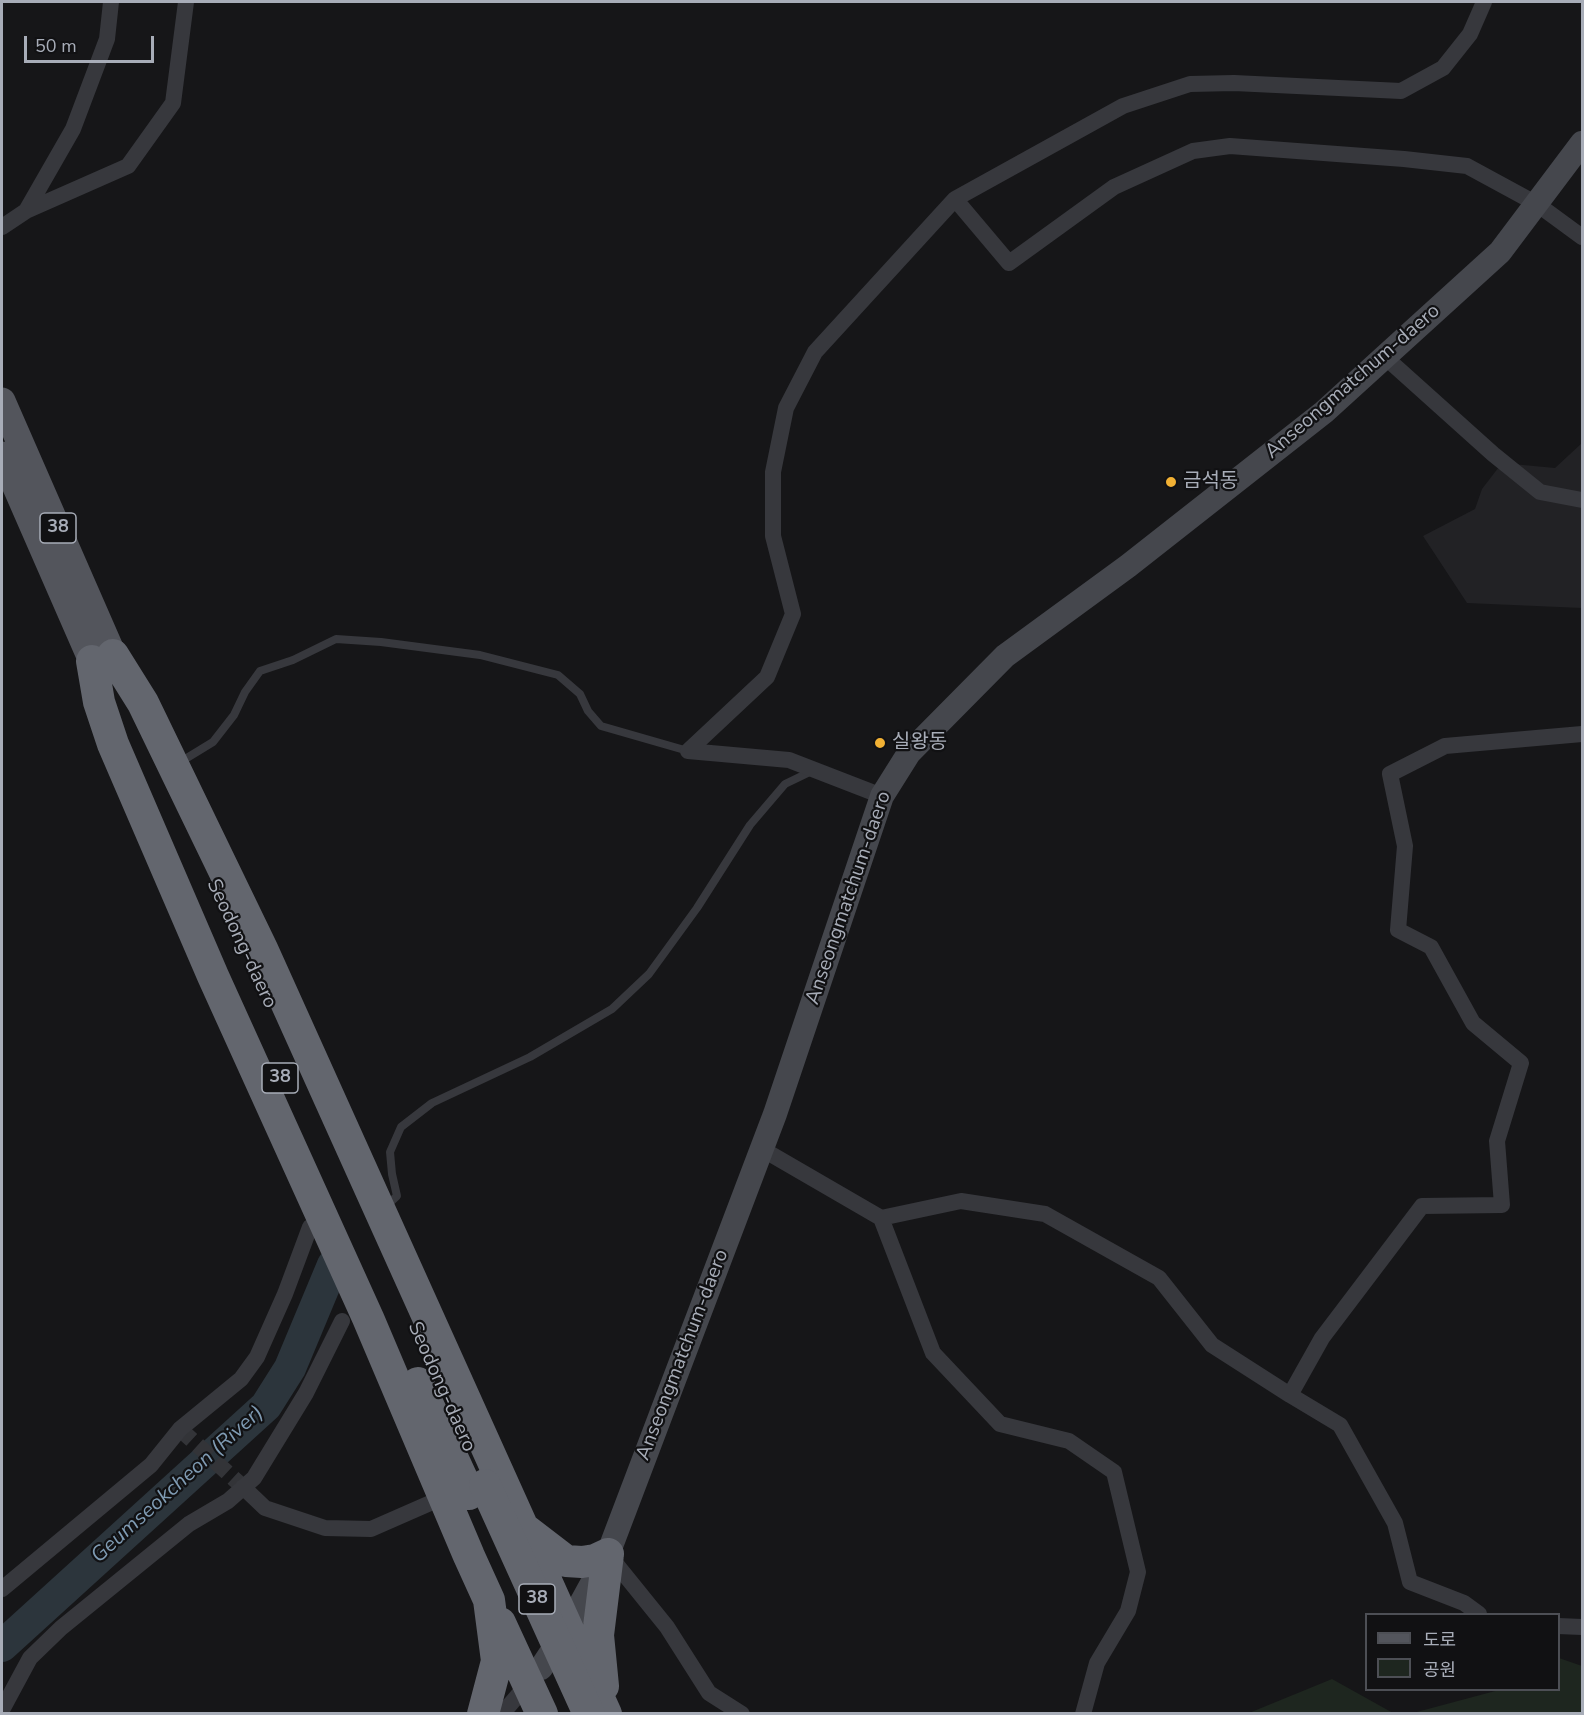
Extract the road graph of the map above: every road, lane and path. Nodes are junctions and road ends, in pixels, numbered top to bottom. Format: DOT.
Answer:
graph roads {
  1 [pos="111,2"];
  2 [pos="186,2"];
  3 [pos="1484,2"];
  4 [pos="1582,143"];
  5 [pos="955,199"];
  6 [pos="1537,204"];
  7 [pos="26,211"];
  8 [pos="2,217"];
  9 [pos="2,227"];
  10 [pos="1582,237"];
  11 [pos="1385,357"];
  12 [pos="2,401"];
  13 [pos="2,455"];
  14 [pos="1582,500"];
  15 [pos="103,658"];
  16 [pos="1582,734"];
  17 [pos="688,751"];
  18 [pos="174,766"];
  19 [pos="815,770"];
  20 [pos="882,796"];
  21 [pos="762,1149"];
  22 [pos="381,1211"];
  23 [pos="881,1218"];
  24 [pos="310,1227"];
  25 [pos="342,1321"];
  26 [pos="1290,1395"];
  27 [pos="243,1487"];
  28 [pos="466,1492"];
  29 [pos="523,1528"];
  30 [pos="608,1554"];
  31 [pos="2,1589"];
  32 [pos="489,1600"];
  33 [pos="1478,1613"];
  34 [pos="1560,1626"];
  35 [pos="1582,1627"];
  36 [pos="567,1629"];
  37 [pos="535,1675"];
  38 [pos="2,1710"];
  39 [pos="483,1713"];
  40 [pos="502,1713"];
  41 [pos="542,1713"];
  42 [pos="568,1713"];
  43 [pos="589,1713"];
  44 [pos="607,1713"];
  45 [pos="742,1713"];
  46 [pos="1083,1713"];
  1 -- 7 [label="street"];
  2 -- 7 [label="street"];
  3 -- 5 [label="street"];
  4 -- 6 [label="street, Anseongmatchum-daero"];
  5 -- 6 [label="street"];
  5 -- 17 [label="street"];
  6 -- 10 [label="street"];
  6 -- 11 [label="street, Anseongmatchum-daero"];
  7 -- 8 [label="lane"];
  7 -- 9 [label="street"];
  11 -- 14 [label="street"];
  11 -- 20 [label="street, Anseongmatchum-daero"];
  12 -- 15 [label="main road, Seodong-daero / 38"];
  13 -- 15 [label="main road, Seodong-daero / 38"];
  15 -- 18 [label="highway"];
  15 -- 28 [label="highway, Seodong-daero / 38"];
  16 -- 26 [label="street"];
  17 -- 18 [label="lane"];
  17 -- 19 [label="street"];
  18 -- 22 [label="highway"];
  19 -- 20 [label="street"];
  19 -- 22 [label="lane"];
  20 -- 21 [label="street, Anseongmatchum-daero"];
  21 -- 23 [label="street"];
  21 -- 30 [label="street, Anseongmatchum-daero"];
  22 -- 29 [label="highway"];
  23 -- 26 [label="street"];
  23 -- 46 [label="street"];
  24 -- 31 [label="street"];
  25 -- 27 [label="street"];
  26 -- 33 [label="street"];
  27 -- 28 [label="street"];
  27 -- 38 [label="street"];
  28 -- 32 [label="highway"];
  28 -- 42 [label="highway, 38"];
  28 -- 43 [label="highway, 38, bridge"];
  29 -- 30 [label="highway"];
  29 -- 36 [label="highway"];
  30 -- 36 [label="street, Anseongmatchum-daero"];
  30 -- 44 [label="highway"];
  30 -- 45 [label="street"];
  32 -- 37 [label="highway"];
  32 -- 39 [label="highway"];
  34 -- 35 [label="street"];
  36 -- 37 [label="street, Anseongmatchum-daero"];
  36 -- 44 [label="highway"];
  37 -- 40 [label="street, Anseongmatchum-daero"];
  37 -- 41 [label="highway"];
}
